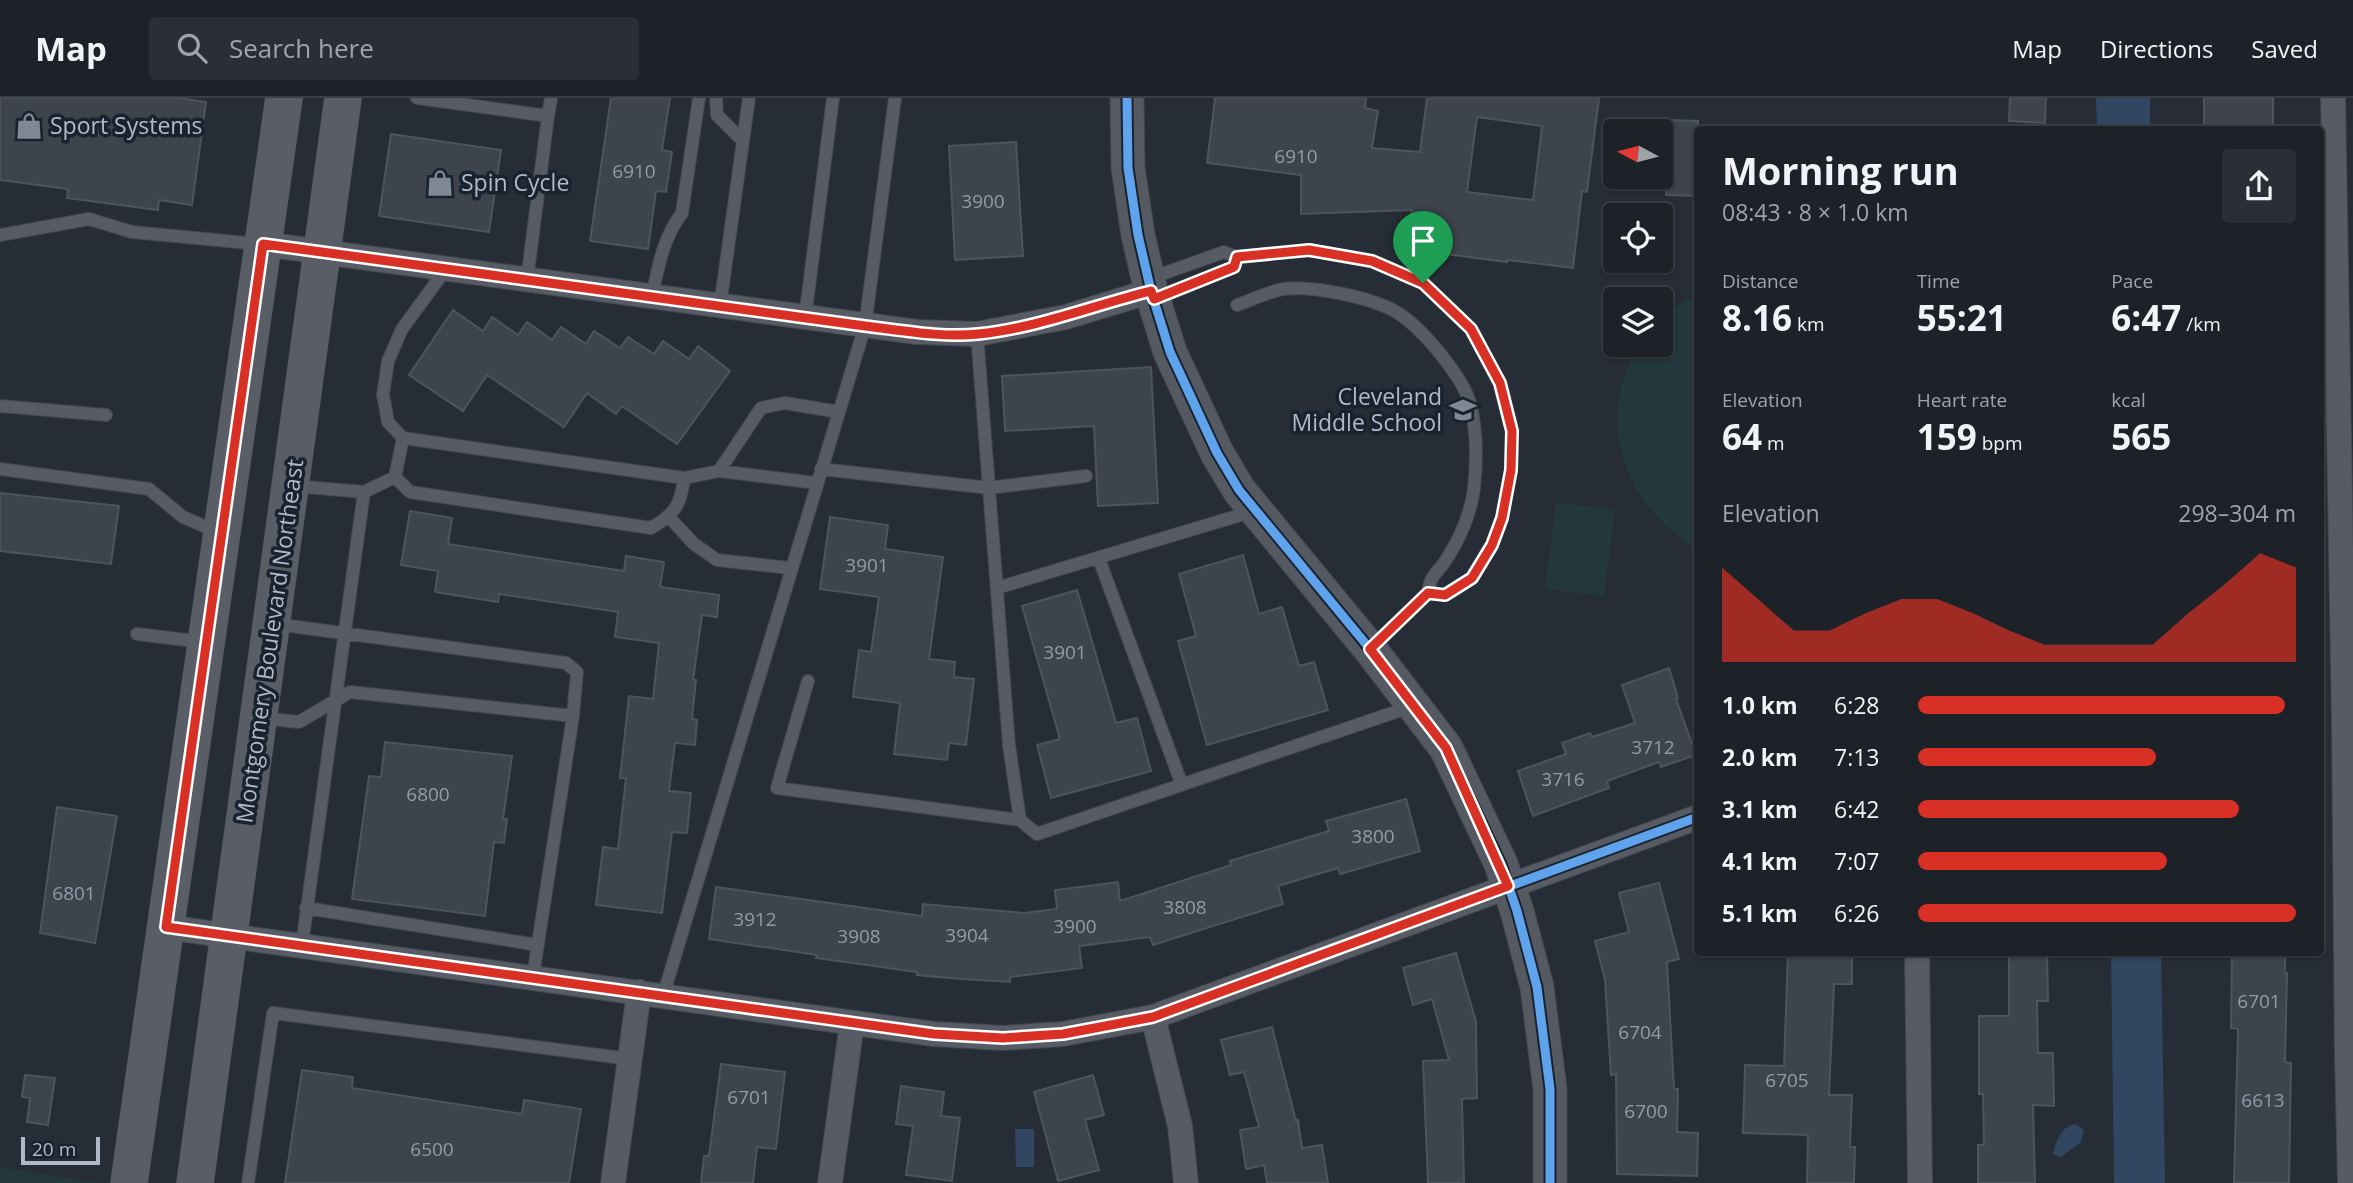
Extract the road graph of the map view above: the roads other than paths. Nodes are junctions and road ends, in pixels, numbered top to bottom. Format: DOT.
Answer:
graph roads {
  1 [pos="284,98"];
  2 [pos="343,98"];
  3 [pos="421,98"];
  4 [pos="551,98"];
  5 [pos="699,98"];
  6 [pos="716,98"];
  7 [pos="749,98"];
  8 [pos="833,98"];
  9 [pos="895,98"];
  10 [pos="1127,98"];
  11 [pos="2333,98"];
  12 [pos="548,116"];
  13 [pos="743,141"];
  14 [pos="0,235"];
  15 [pos="263,244"];
  16 [pos="322,253"];
  17 [pos="1237,257"];
  18 [pos="446,269"];
  19 [pos="527,280"];
  20 [pos="1151,290"];
  21 [pos="652,297"];
  22 [pos="1237,305"];
  23 [pos="720,306"];
  24 [pos="805,318"];
  25 [pos="865,326"];
  26 [pos="977,334"];
  27 [pos="2346,383"];
  28 [pos="0,406"];
  29 [pos="839,412"];
  30 [pos="106,415"];
  31 [pos="403,438"];
  32 [pos="821,469"];
  33 [pos="0,470"];
  34 [pos="719,471"];
  35 [pos="1086,476"];
  36 [pos="395,477"];
  37 [pos="684,478"];
  38 [pos="816,483"];
  39 [pos="291,486"];
  40 [pos="989,488"];
  41 [pos="364,492"];
  42 [pos="1256,511"];
  43 [pos="669,517"];
  44 [pos="222,534"];
  45 [pos="1099,559"];
  46 [pos="790,568"];
  47 [pos="997,589"];
  48 [pos="1428,593"];
  49 [pos="272,623"];
  50 [pos="345,633"];
  51 [pos="137,634"];
  52 [pos="206,643"];
  53 [pos="1370,649"];
  54 [pos="808,681"];
  55 [pos="335,701"];
  56 [pos="1413,706"];
  57 [pos="573,716"];
  58 [pos="260,718"];
  59 [pos="2349,720"];
  60 [pos="1182,785"];
  61 [pos="1694,818"];
  62 [pos="1020,820"];
  63 [pos="1508,886"];
  64 [pos="306,908"];
  65 [pos="166,927"];
  66 [pos="231,935"];
  67 [pos="302,945"];
  68 [pos="538,945"];
  69 [pos="1917,956"];
  70 [pos="533,976"];
  71 [pos="651,994"];
  72 [pos="1153,1017"];
  73 [pos="852,1023"];
  74 [pos="2350,1053"];
  75 [pos="630,1059"];
  76 [pos="129,1183"];
  77 [pos="195,1183"];
  78 [pos="248,1183"];
  79 [pos="613,1183"];
  80 [pos="830,1183"];
  81 [pos="1186,1183"];
  82 [pos="1550,1183"];
  83 [pos="1920,1183"];
  84 [pos="2350,1183"];
  1 -- 15 [label="main road"];
  2 -- 16 [label="main road, Montgomery Boulevard Northeast"];
  3 -- 12 [label="lane"];
  4 -- 12 [label="lane"];
  5 -- 21 [label="lane"];
  6 -- 13 [label="lane"];
  7 -- 13 [label="lane"];
  8 -- 24 [label="lane"];
  9 -- 25 [label="lane"];
  10 -- 20 [label="street"];
  11 -- 27 [label="street"];
  12 -- 19 [label="lane"];
  13 -- 23 [label="lane"];
  14 -- 15 [label="lane"];
  15 -- 16 [label="street"];
  15 -- 44 [label="main road"];
  16 -- 18 [label="street"];
  16 -- 39 [label="main road, Montgomery Boulevard Northeast"];
  17 -- 20 [label="lane"];
  17 -- 20 [label="lane"];
  17 -- 48 [label="lane"];
  18 -- 19 [label="street"];
  18 -- 31 [label="lane"];
  19 -- 21 [label="street"];
  20 -- 26 [label="street"];
  20 -- 42 [label="street"];
  21 -- 23 [label="street"];
  22 -- 48 [label="lane"];
  23 -- 24 [label="street"];
  24 -- 25 [label="street"];
  25 -- 26 [label="street"];
  25 -- 29 [label="lane"];
  26 -- 40 [label="lane"];
  27 -- 59 [label="street"];
  28 -- 30 [label="lane"];
  29 -- 32 [label="lane"];
  29 -- 34 [label="lane"];
  31 -- 36 [label="lane"];
  31 -- 37 [label="lane"];
  32 -- 38 [label="lane"];
  32 -- 40 [label="lane"];
  33 -- 44 [label="lane"];
  34 -- 37 [label="lane"];
  34 -- 38 [label="lane"];
  35 -- 40 [label="lane"];
  36 -- 41 [label="lane"];
  36 -- 43 [label="lane"];
  37 -- 43 [label="lane"];
  38 -- 46 [label="lane"];
  39 -- 41 [label="lane"];
  39 -- 49 [label="main road, Montgomery Boulevard Northeast"];
  40 -- 47 [label="lane"];
  41 -- 50 [label="lane"];
  42 -- 45 [label="lane"];
  42 -- 53 [label="street"];
  43 -- 46 [label="lane"];
  44 -- 52 [label="main road"];
  45 -- 47 [label="lane"];
  45 -- 60 [label="lane"];
  46 -- 71 [label="lane"];
  47 -- 62 [label="lane"];
  48 -- 53 [label="lane"];
  49 -- 50 [label="lane"];
  49 -- 58 [label="main road, Montgomery Boulevard Northeast"];
  50 -- 55 [label="lane"];
  50 -- 57 [label="lane"];
  51 -- 52 [label="lane"];
  52 -- 65 [label="main road"];
  53 -- 56 [label="street"];
  54 -- 62 [label="lane"];
  55 -- 57 [label="lane"];
  55 -- 58 [label="lane"];
  55 -- 64 [label="lane"];
  56 -- 60 [label="lane"];
  56 -- 63 [label="street"];
  57 -- 68 [label="lane"];
  58 -- 66 [label="main road, Montgomery Boulevard Northeast"];
  59 -- 74 [label="street"];
  60 -- 62 [label="lane"];
  61 -- 63 [label="street"];
  63 -- 72 [label="street"];
  63 -- 82 [label="street"];
  64 -- 67 [label="lane"];
  64 -- 68 [label="lane"];
  65 -- 66 [label="street"];
  65 -- 76 [label="main road"];
  66 -- 67 [label="street"];
  66 -- 77 [label="main road, Montgomery Boulevard Northeast"];
  67 -- 70 [label="street"];
  68 -- 70 [label="lane"];
  69 -- 83 [label="street"];
  70 -- 71 [label="street"];
  71 -- 73 [label="street"];
  71 -- 75 [label="street"];
  72 -- 73 [label="street"];
  72 -- 81 [label="street"];
  73 -- 80 [label="street"];
  74 -- 84 [label="street"];
  75 -- 78 [label="lane"];
  75 -- 79 [label="street"];
}
